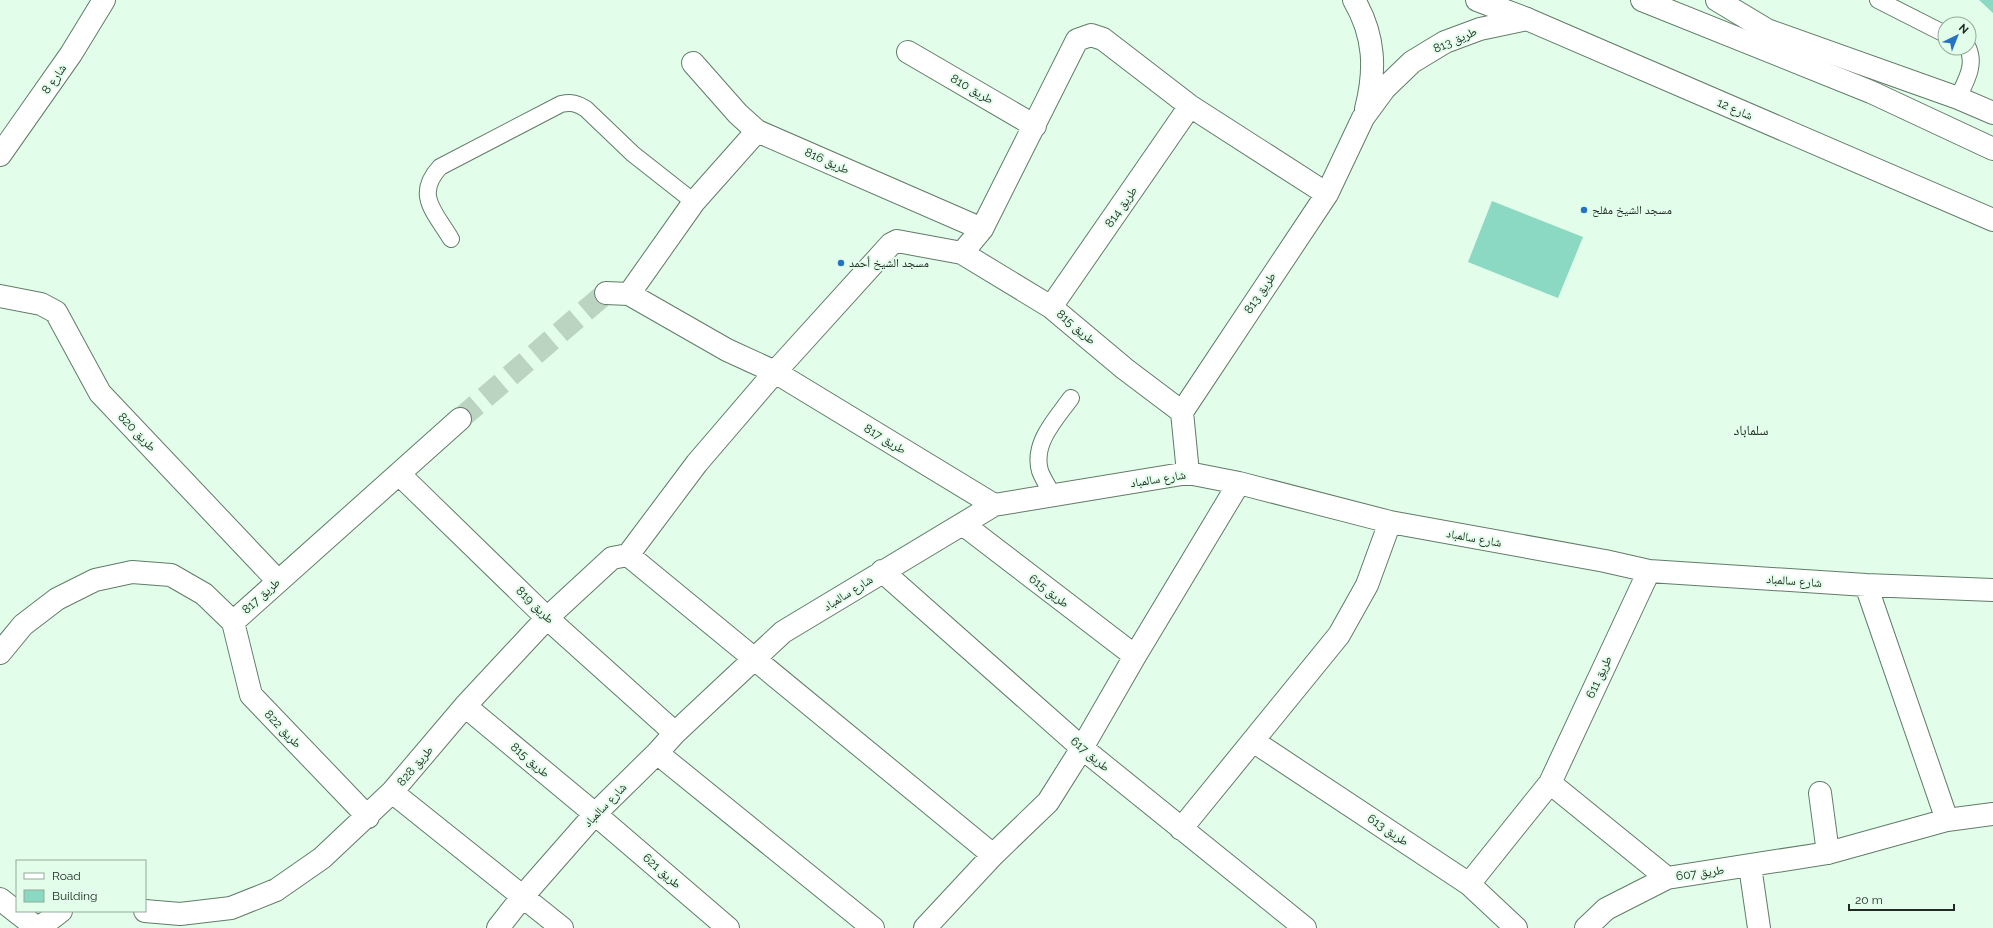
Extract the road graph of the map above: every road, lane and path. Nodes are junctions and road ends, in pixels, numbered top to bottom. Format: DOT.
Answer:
graph roads {
  1 [pos="104,0"];
  2 [pos="1354,0"];
  3 [pos="1477,0"];
  4 [pos="1642,0"];
  5 [pos="1878,0"];
  6 [pos="1728,4"];
  7 [pos="1527,19"];
  8 [pos="1937,30"];
  9 [pos="908,52"];
  10 [pos="1971,56"];
  11 [pos="693,63"];
  12 [pos="1958,98"];
  13 [pos="1190,106"];
  14 [pos="1993,113"];
  15 [pos="1363,118"];
  16 [pos="1035,126"];
  17 [pos="757,131"];
  18 [pos="1993,149"];
  19 [pos="0,155"];
  20 [pos="1327,194"];
  21 [pos="694,202"];
  22 [pos="1993,220"];
  23 [pos="982,230"];
  24 [pos="451,239"];
  25 [pos="962,253"];
  26 [pos="606,293"];
  27 [pos="629,294"];
  28 [pos="0,296"];
  29 [pos="1051,307"];
  30 [pos="775,372"];
  31 [pos="1071,398"];
  32 [pos="1182,412"];
  33 [pos="460,419"];
  34 [pos="1188,473"];
  35 [pos="399,474"];
  36 [pos="1239,483"];
  37 [pos="1053,496"];
  38 [pos="994,506"];
  39 [pos="1390,522"];
  40 [pos="964,525"];
  41 [pos="628,555"];
  42 [pos="1649,571"];
  43 [pos="882,572"];
  44 [pos="278,581"];
  45 [pos="1866,585"];
  46 [pos="1993,590"];
  47 [pos="547,618"];
  48 [pos="233,622"];
  49 [pos="0,653"];
  50 [pos="1135,656"];
  51 [pos="754,660"];
  52 [pos="465,706"];
  53 [pos="675,733"];
  54 [pos="1253,741"];
  55 [pos="1082,748"];
  56 [pos="657,754"];
  57 [pos="1550,783"];
  58 [pos="392,792"];
  59 [pos="1820,793"];
  60 [pos="595,814"];
  61 [pos="1993,814"];
  62 [pos="368,817"];
  63 [pos="1948,820"];
  64 [pos="1181,829"];
  65 [pos="1828,853"];
  66 [pos="993,855"];
  67 [pos="1750,866"];
  68 [pos="1667,878"];
  69 [pos="1469,884"];
  70 [pos="523,896"];
  71 [pos="0,899"];
  72 [pos="16,911"];
  73 [pos="146,911"];
  74 [pos="17,912"];
  75 [pos="60,912"];
  76 [pos="176,921"];
  77 [pos="38,928"];
  78 [pos="498,928"];
  79 [pos="562,928"];
  80 [pos="728,928"];
  81 [pos="874,928"];
  82 [pos="925,928"];
  83 [pos="1305,928"];
  84 [pos="1516,928"];
  85 [pos="1586,928"];
  86 [pos="1759,928"];
  1 -- 19 [label="street, شارع 8"];
  2 -- 15 [label="street, طريق 813"];
  3 -- 7 [label="street, شارع 12"];
  4 -- 18 [label="street"];
  5 -- 8 [label="lane"];
  6 -- 12 [label="street"];
  7 -- 15 [label="street, طريق 813"];
  7 -- 22 [label="street, شارع 12"];
  9 -- 16 [label="street, طريق 810"];
  10 -- 12 [label="lane"];
  11 -- 17 [label="street, طريق 816"];
  12 -- 14 [label="street"];
  13 -- 16 [label="street"];
  13 -- 20 [label="street"];
  13 -- 29 [label="street, طريق 814"];
  15 -- 20 [label="street, طريق 813"];
  16 -- 23 [label="street"];
  17 -- 21 [label="street"];
  17 -- 23 [label="street, طريق 816"];
  20 -- 32 [label="street, طريق 813"];
  21 -- 24 [label="lane"];
  21 -- 27 [label="street"];
  23 -- 25 [label="street"];
  25 -- 29 [label="street, طريق 815"];
  25 -- 30 [label="street"];
  26 -- 27 [label="street"];
  27 -- 30 [label="street, طريق 817"];
  28 -- 44 [label="street, طريق 820"];
  29 -- 32 [label="street, طريق 815"];
  30 -- 38 [label="street, طريق 817"];
  30 -- 41 [label="street"];
  31 -- 37 [label="lane"];
  32 -- 34 [label="street"];
  33 -- 35 [label="street, طريق 817"];
  34 -- 36 [label="street, شارع سالمباد"];
  34 -- 37 [label="street, شارع سالمباد"];
  35 -- 44 [label="street, طريق 817"];
  35 -- 47 [label="street, طريق 819"];
  36 -- 39 [label="street, شارع سالمباد"];
  36 -- 50 [label="street"];
  37 -- 38 [label="street, شارع سالمباد"];
  38 -- 40 [label="street, شارع سالمباد"];
  39 -- 42 [label="street, شارع سالمباد"];
  39 -- 54 [label="street"];
  40 -- 43 [label="street, شارع سالمباد"];
  40 -- 50 [label="street, طريق 615"];
  41 -- 47 [label="street, طريق 828"];
  41 -- 51 [label="street"];
  42 -- 45 [label="street, شارع سالمباد"];
  42 -- 57 [label="street, طريق 611"];
  43 -- 51 [label="street, شارع سالمباد"];
  43 -- 55 [label="street, طريق 617"];
  44 -- 48 [label="street, طريق 817"];
  45 -- 46 [label="street, شارع سالمباد"];
  45 -- 63 [label="street"];
  47 -- 52 [label="street, طريق 828"];
  47 -- 53 [label="street, طريق 819"];
  48 -- 49 [label="street, طريق 817"];
  48 -- 62 [label="street, طريق 822"];
  50 -- 55 [label="street"];
  51 -- 53 [label="street, شارع سالمباد"];
  51 -- 66 [label="street"];
  52 -- 58 [label="street, طريق 828"];
  52 -- 60 [label="street, طريق 815"];
  53 -- 56 [label="street, شارع سالمباد"];
  54 -- 64 [label="street"];
  54 -- 69 [label="street, طريق 613"];
  55 -- 64 [label="street, طريق 617"];
  55 -- 66 [label="street"];
  56 -- 60 [label="street, شارع سالمباد"];
  56 -- 81 [label="street"];
  57 -- 68 [label="street"];
  57 -- 69 [label="street, طريق 611"];
  58 -- 62 [label="street, طريق 828"];
  58 -- 70 [label="street"];
  59 -- 65 [label="street"];
  60 -- 70 [label="street, شارع سالمباد"];
  60 -- 80 [label="street, طريق 621"];
  61 -- 63 [label="street, طريق 607"];
  62 -- 76 [label="street, طريق 828"];
  63 -- 65 [label="street, طريق 607"];
  64 -- 83 [label="street, طريق 617"];
  65 -- 67 [label="street, طريق 607"];
  66 -- 82 [label="street"];
  67 -- 68 [label="street, طريق 607"];
  67 -- 86 [label="street"];
  68 -- 85 [label="street, طريق 607"];
  69 -- 84 [label="street, طريق 613"];
  70 -- 78 [label="street, شارع سالمباد"];
  70 -- 79 [label="street"];
  71 -- 72 [label="street"];
  73 -- 76 [label="street, طريق 828"];
  74 -- 77 [label="street"];
  75 -- 77 [label="street"];
}
